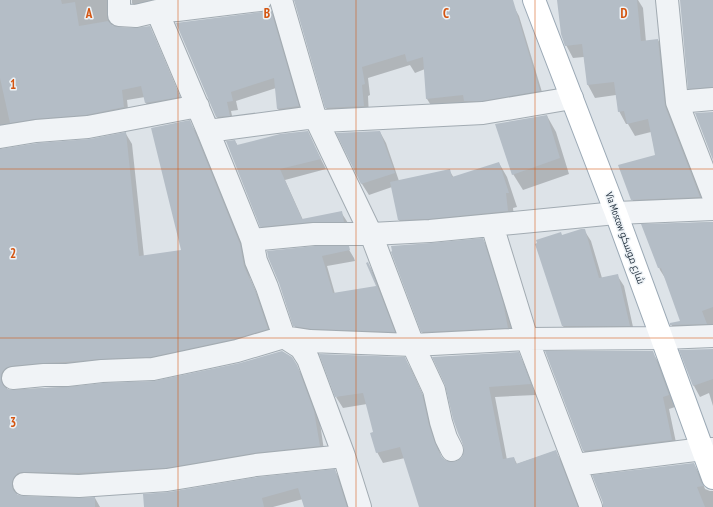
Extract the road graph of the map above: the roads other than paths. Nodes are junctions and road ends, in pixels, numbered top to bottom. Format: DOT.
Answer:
graph roads {
  1 [pos="119,0"];
  2 [pos="260,0"];
  3 [pos="280,0"];
  4 [pos="534,0"];
  5 [pos="667,0"];
  6 [pos="157,11"];
  7 [pos="572,98"];
  8 [pos="713,99"];
  9 [pos="677,102"];
  10 [pos="198,106"];
  11 [pos="315,117"];
  12 [pos="208,131"];
  13 [pos="0,137"];
  14 [pos="713,195"];
  15 [pos="713,209"];
  16 [pos="616,213"];
  17 [pos="492,225"];
  18 [pos="371,234"];
  19 [pos="252,240"];
  20 [pos="713,336"];
  21 [pos="284,337"];
  22 [pos="663,338"];
  23 [pos="527,339"];
  24 [pos="414,345"];
  25 [pos="13,378"];
  26 [pos="708,449"];
  27 [pos="452,450"];
  28 [pos="344,456"];
  29 [pos="575,465"];
  30 [pos="713,478"];
  31 [pos="24,484"];
  32 [pos="360,507"];
  33 [pos="591,507"];
  1 -- 6 [label="street"];
  2 -- 6 [label="street"];
  3 -- 11 [label="street"];
  4 -- 7 [label="main road, Via Moscow شارع موسكو"];
  5 -- 9 [label="street"];
  6 -- 10 [label="street"];
  7 -- 11 [label="street"];
  7 -- 16 [label="main road, Via Moscow شارع موسكو"];
  8 -- 9 [label="street"];
  9 -- 14 [label="street"];
  10 -- 12 [label="street"];
  10 -- 13 [label="street"];
  11 -- 12 [label="street"];
  11 -- 18 [label="street"];
  12 -- 19 [label="street"];
  15 -- 16 [label="street"];
  16 -- 17 [label="street"];
  16 -- 22 [label="main road, Via Moscow شارع موسكو"];
  17 -- 18 [label="street"];
  17 -- 23 [label="street"];
  18 -- 19 [label="street"];
  18 -- 24 [label="street"];
  19 -- 21 [label="street"];
  20 -- 22 [label="street"];
  21 -- 24 [label="street"];
  21 -- 25 [label="street"];
  21 -- 28 [label="street"];
  22 -- 23 [label="street"];
  22 -- 26 [label="main road, Via Moscow شارع موسكو"];
  23 -- 24 [label="street"];
  23 -- 29 [label="street"];
  24 -- 27 [label="street"];
  26 -- 29 [label="street"];
  26 -- 30 [label="main road, Via Moscow شارع موسكو"];
  28 -- 31 [label="street"];
  28 -- 32 [label="street"];
  29 -- 33 [label="street"];
}
